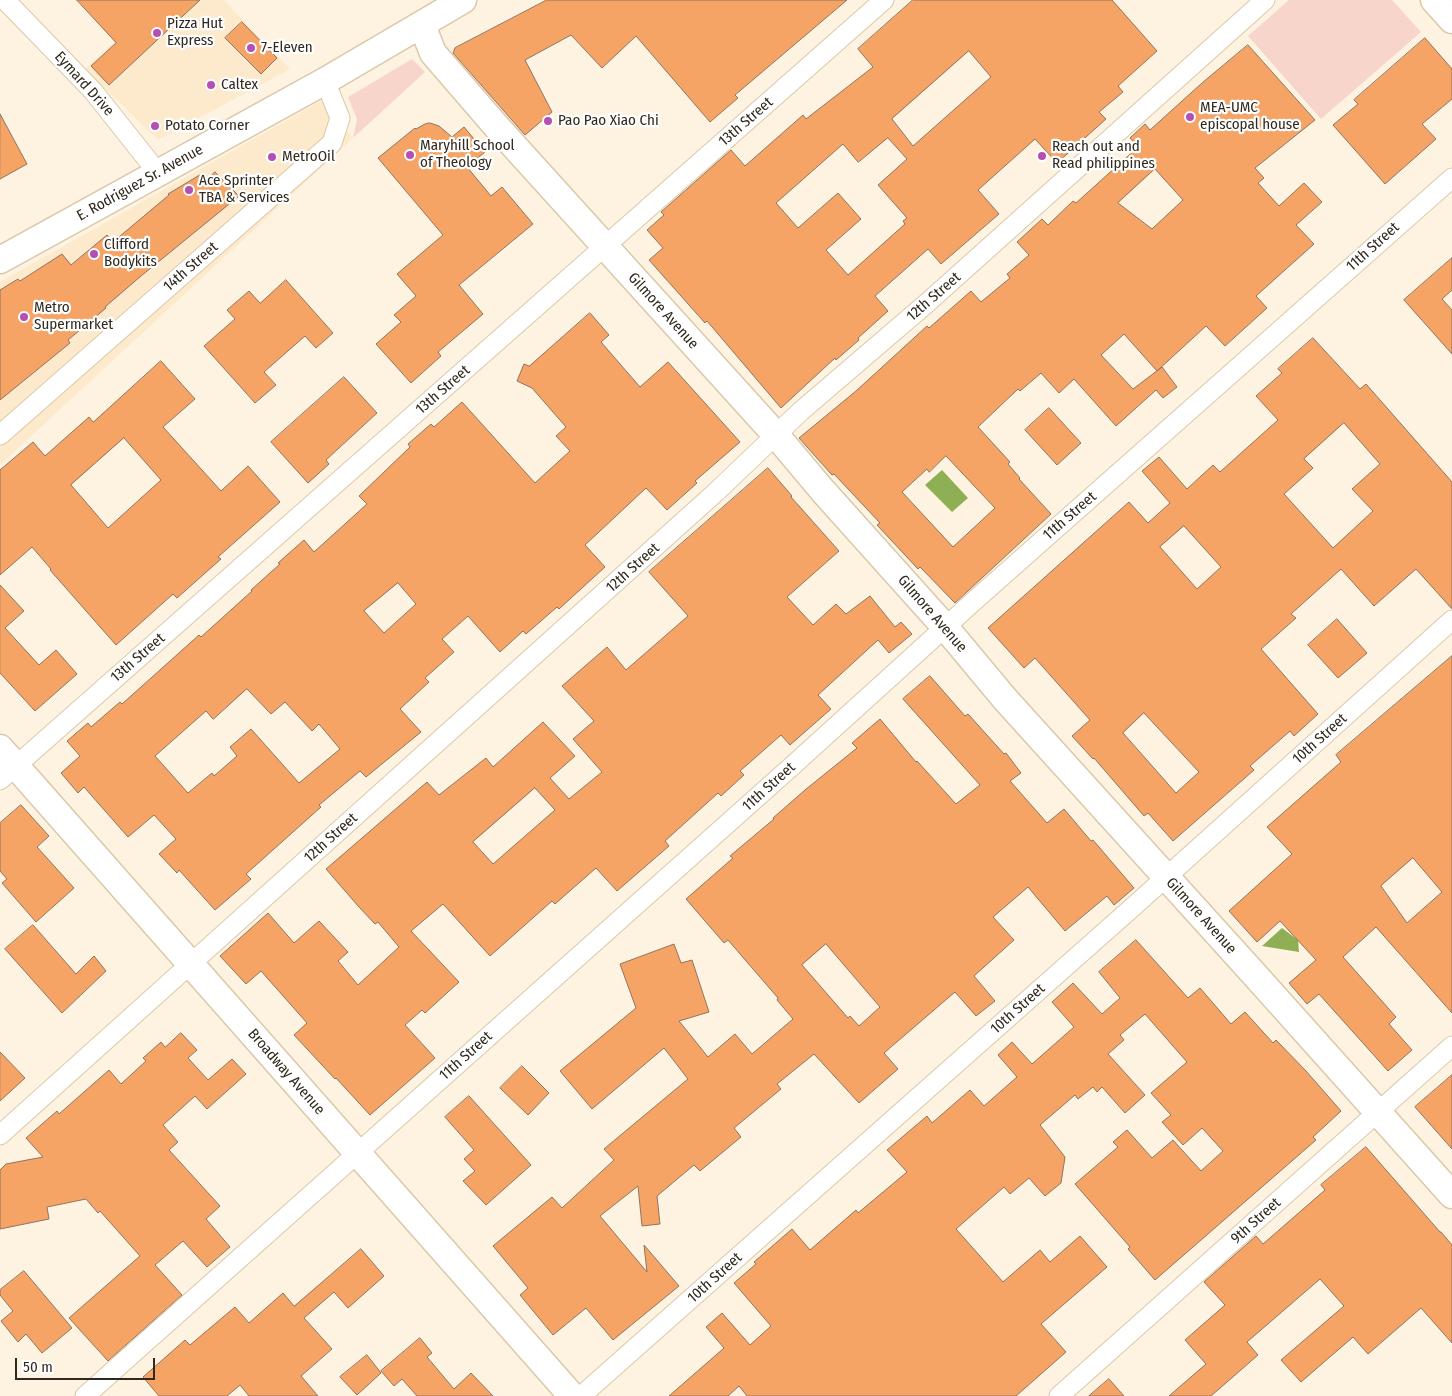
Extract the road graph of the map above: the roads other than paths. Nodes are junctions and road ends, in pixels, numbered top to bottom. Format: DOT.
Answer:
graph roads {
  1 [pos="5,0"];
  2 [pos="463,0"];
  3 [pos="884,0"];
  4 [pos="1265,0"];
  5 [pos="1434,0"];
  6 [pos="1452,20"];
  7 [pos="422,25"];
  8 [pos="325,81"];
  9 [pos="158,173"];
  10 [pos="1452,178"];
  11 [pos="604,247"];
  12 [pos="0,260"];
  13 [pos="0,435"];
  14 [pos="776,435"];
  15 [pos="1452,620"];
  16 [pos="944,627"];
  17 [pos="5,765"];
  18 [pos="1166,877"];
  19 [pos="191,964"];
  20 [pos="1452,1046"];
  21 [pos="1378,1111"];
  22 [pos="0,1135"];
  23 [pos="358,1153"];
  24 [pos="1452,1195"];
  25 [pos="85,1396"];
  26 [pos="572,1396"];
  27 [pos="582,1396"];
  28 [pos="1059,1396"];
  1 -- 9 [label="street, Eymard Drive"];
  2 -- 7 [label="main road, E. Rodriguez Sr. Avenue"];
  3 -- 11 [label="street, 13th Street"];
  4 -- 14 [label="street, 12th Street"];
  5 -- 6 [label="main road"];
  7 -- 8 [label="main road, E. Rodriguez Sr. Avenue"];
  7 -- 11 [label="main road, Gilmore Avenue"];
  8 -- 9 [label="main road, E. Rodriguez Sr. Avenue"];
  8 -- 13 [label="street, 14th Street"];
  9 -- 12 [label="main road, E. Rodriguez Sr. Avenue"];
  10 -- 16 [label="street, 11th Street"];
  11 -- 14 [label="main road, Gilmore Avenue"];
  11 -- 17 [label="street, 13th Street"];
  14 -- 16 [label="main road, Gilmore Avenue"];
  14 -- 19 [label="street, 12th Street"];
  15 -- 18 [label="street, 10th Street"];
  16 -- 18 [label="main road, Gilmore Avenue"];
  16 -- 23 [label="street, 11th Street"];
  17 -- 19 [label="main road, Broadway Avenue"];
  18 -- 21 [label="main road, Gilmore Avenue"];
  18 -- 27 [label="street, 10th Street"];
  19 -- 22 [label="street, 12th Street"];
  19 -- 23 [label="main road, Broadway Avenue"];
  20 -- 21 [label="street, 9th Street"];
  21 -- 24 [label="main road, Gilmore Avenue"];
  21 -- 28 [label="street, 9th Street"];
  23 -- 25 [label="street, 11th Street"];
  23 -- 26 [label="main road, Broadway Avenue"];
}
